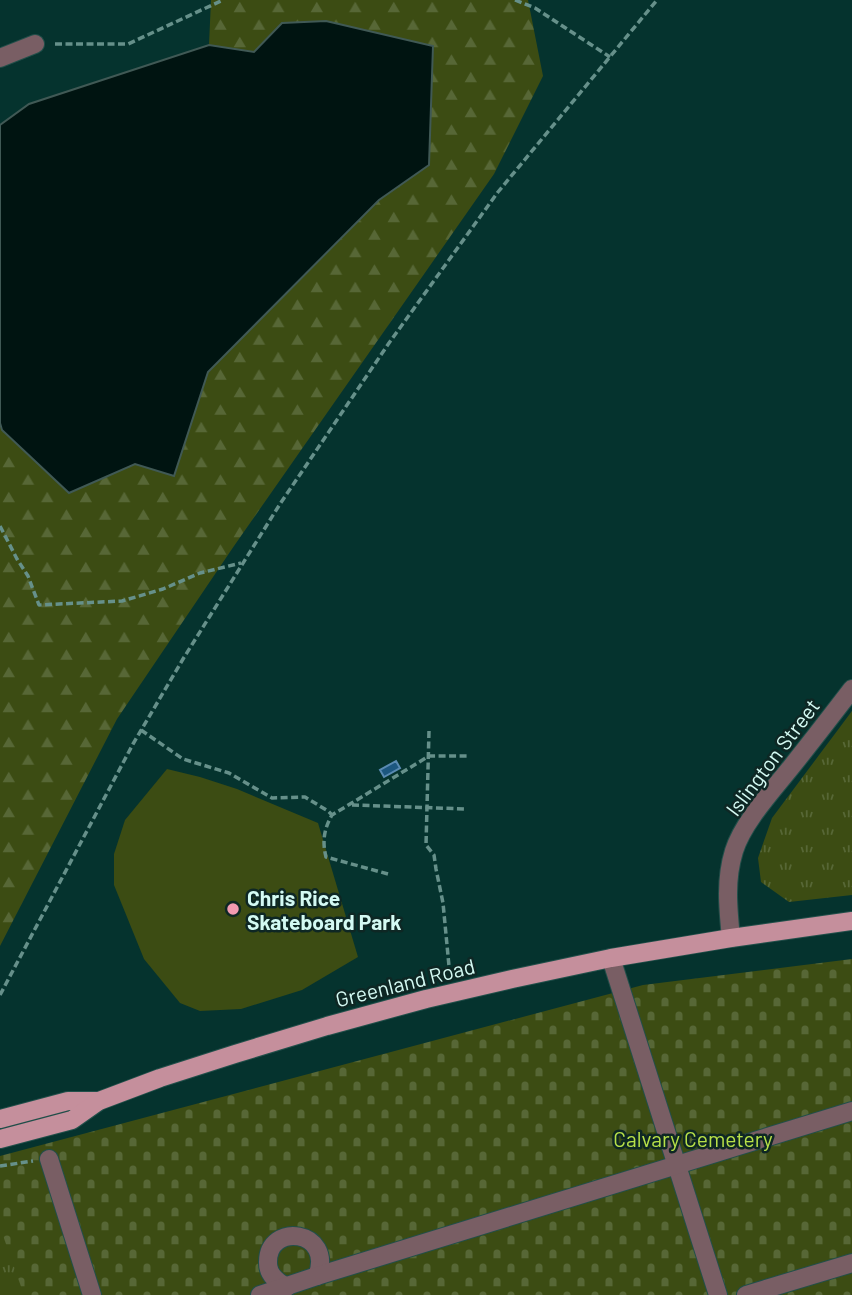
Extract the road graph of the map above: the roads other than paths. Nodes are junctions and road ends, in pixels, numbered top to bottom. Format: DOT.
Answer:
graph roads {
  1 [pos="35,44"];
  2 [pos="0,58"];
  3 [pos="852,689"];
  4 [pos="852,921"];
  5 [pos="731,938"];
  6 [pos="611,958"];
  7 [pos="99,1101"];
  8 [pos="852,1111"];
  9 [pos="0,1119"];
  10 [pos="0,1139"];
  11 [pos="49,1159"];
  12 [pos="678,1166"];
  13 [pos="852,1262"];
  14 [pos="303,1285"];
  15 [pos="92,1295"];
  16 [pos="260,1295"];
  17 [pos="718,1295"];
  18 [pos="746,1295"];
  1 -- 2 [label="street"];
  3 -- 5 [label="street, Islington Street"];
  4 -- 5 [label="main road, Greenland Road"];
  5 -- 6 [label="main road, Greenland Road"];
  6 -- 7 [label="main road, Greenland Road"];
  6 -- 12 [label="street"];
  7 -- 9 [label="main road, Greenland Road"];
  7 -- 10 [label="main road, Greenland Road"];
  8 -- 12 [label="street"];
  11 -- 15 [label="street"];
  12 -- 14 [label="street"];
  12 -- 17 [label="street"];
  13 -- 18 [label="street"];
  14 -- 16 [label="street"];
}
